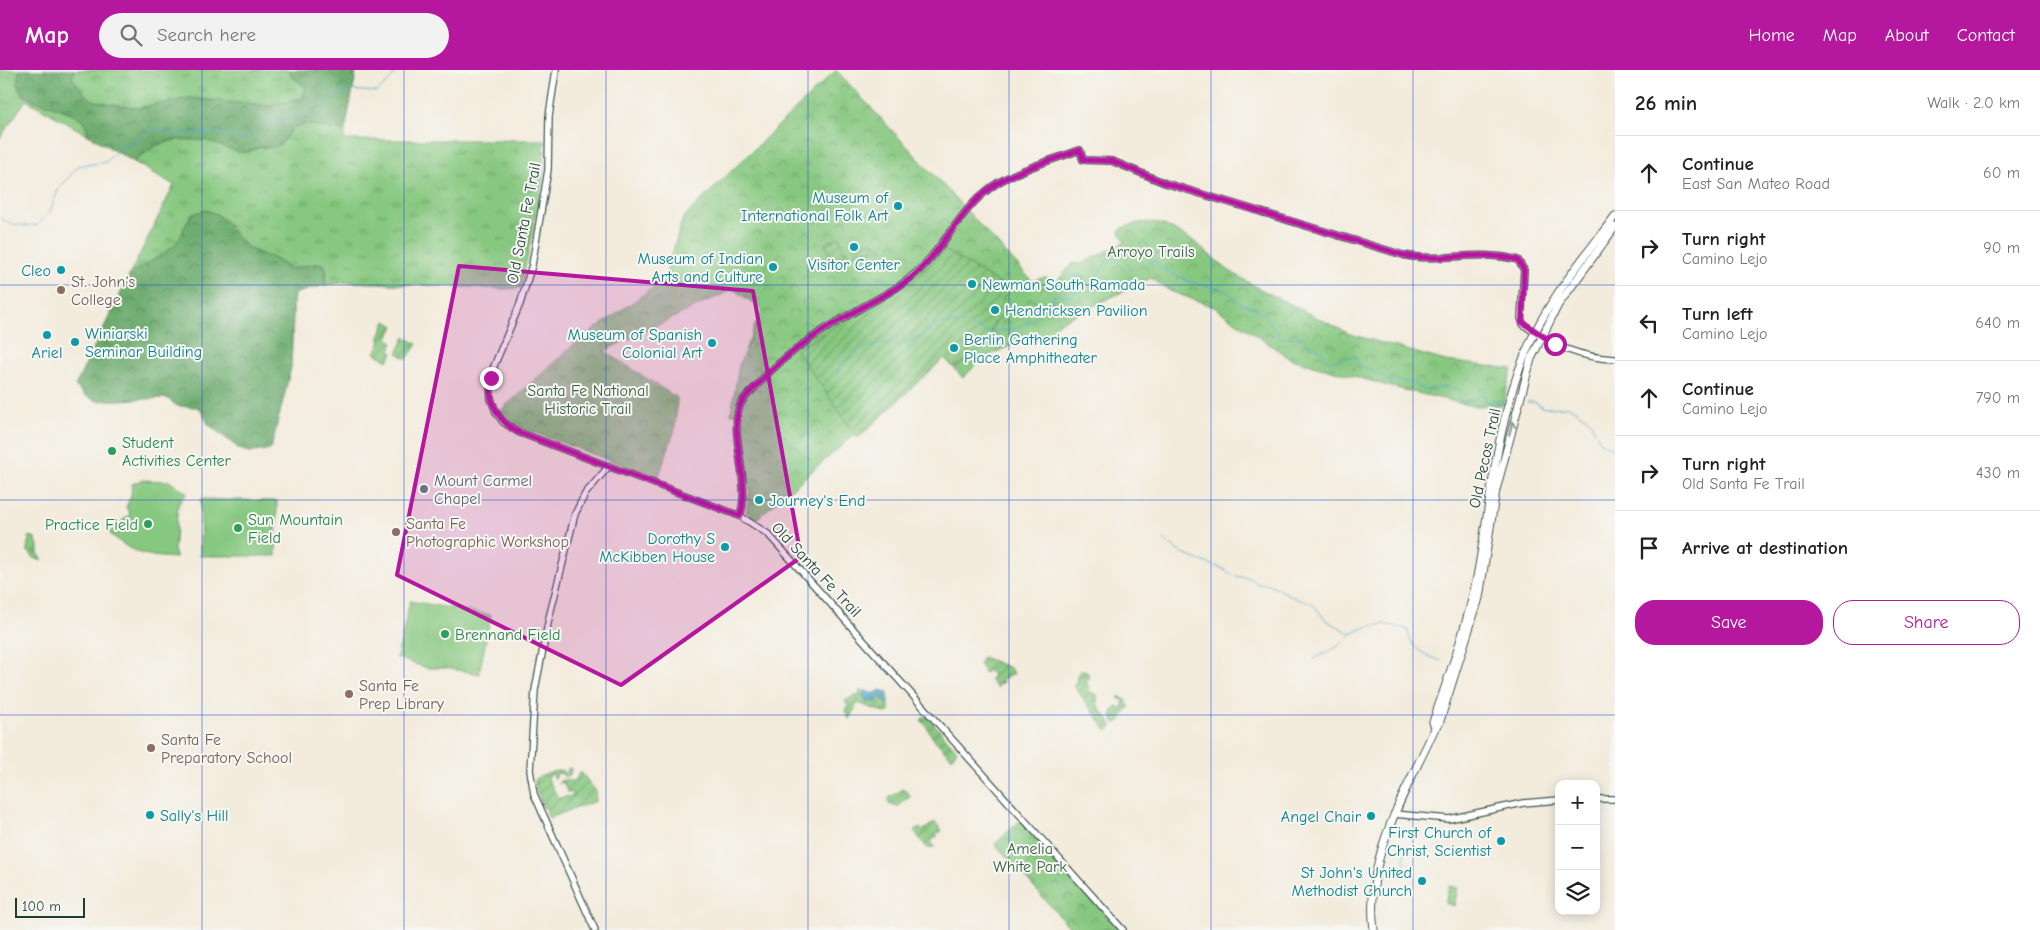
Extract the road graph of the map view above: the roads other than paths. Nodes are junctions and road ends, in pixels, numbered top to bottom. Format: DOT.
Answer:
graph roads {
  1 [pos="556,70"];
  2 [pos="1615,216"];
  3 [pos="1615,227"];
  4 [pos="1538,334"];
  5 [pos="1615,359"];
  6 [pos="609,466"];
  7 [pos="740,516"];
  8 [pos="1615,799"];
  9 [pos="1555,800"];
  10 [pos="1600,800"];
  11 [pos="1394,814"];
  12 [pos="595,930"];
  13 [pos="1123,930"];
  14 [pos="1374,930"];
  1 -- 6 [label="street, Old Santa Fe Trail"];
  2 -- 4 [label="main road, Old Pecos Trail"];
  3 -- 4 [label="main road, Old Pecos Trail"];
  4 -- 5 [label="street"];
  4 -- 7 [label="street"];
  4 -- 11 [label="main road, Old Pecos Trail"];
  6 -- 7 [label="street, Old Santa Fe Trail"];
  6 -- 12 [label="street"];
  7 -- 13 [label="street, Old Santa Fe Trail"];
  8 -- 10 [label="street"];
  9 -- 11 [label="street"];
  11 -- 14 [label="main road, Old Pecos Trail"];
}
